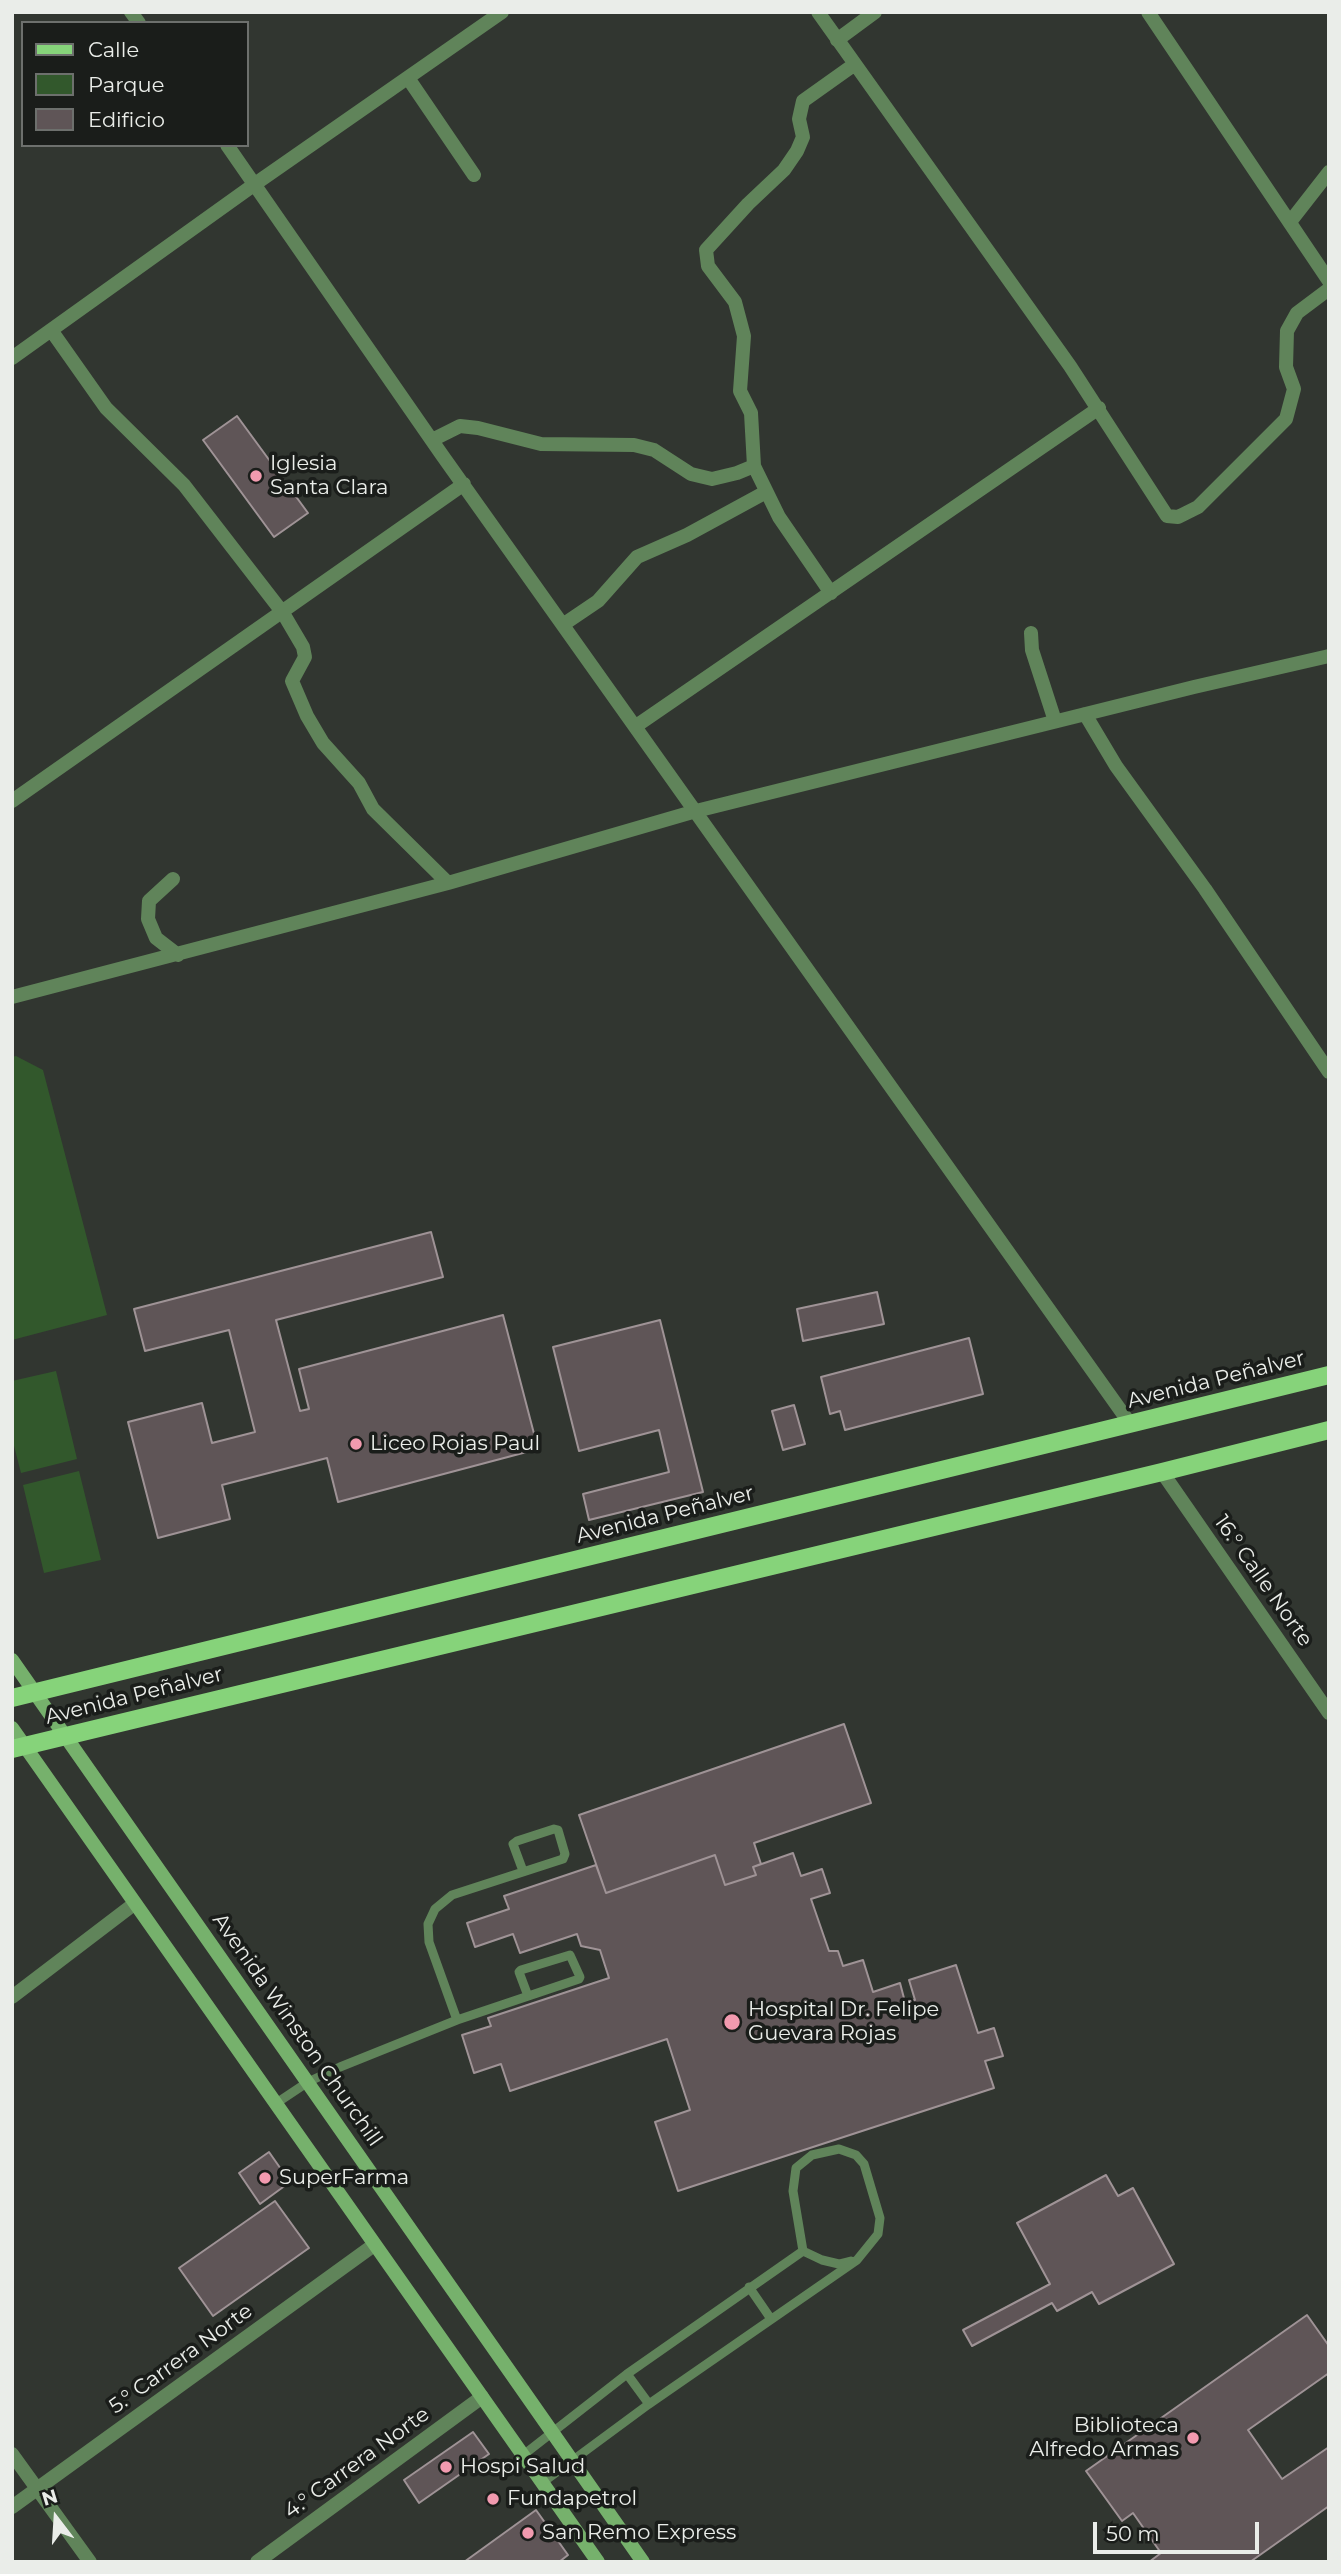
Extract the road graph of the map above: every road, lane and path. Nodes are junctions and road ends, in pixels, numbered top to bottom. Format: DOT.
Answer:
graph roads {
  1 [pos="502,12"];
  2 [pos="818,12"];
  3 [pos="875,12"];
  4 [pos="1148,12"];
  5 [pos="837,40"];
  6 [pos="855,64"];
  7 [pos="408,78"];
  8 [pos="228,147"];
  9 [pos="1329,172"];
  10 [pos="474,175"];
  11 [pos="255,184"];
  12 [pos="1290,222"];
  13 [pos="1329,281"];
  14 [pos="1329,289"];
  15 [pos="51,330"];
  16 [pos="12,358"];
  17 [pos="1099,408"];
  18 [pos="432,440"];
  19 [pos="754,466"];
  20 [pos="464,484"];
  21 [pos="766,492"];
  22 [pos="831,593"];
  23 [pos="283,613"];
  24 [pos="564,625"];
  25 [pos="1031,633"];
  26 [pos="1329,656"];
  27 [pos="1085,714"];
  28 [pos="1055,721"];
  29 [pos="636,726"];
  30 [pos="12,801"];
  31 [pos="696,811"];
  32 [pos="173,879"];
  33 [pos="449,883"];
  34 [pos="178,955"];
  35 [pos="12,997"];
  36 [pos="1329,1072"];
  37 [pos="1329,1375"];
  38 [pos="1131,1425"];
  39 [pos="1329,1430"];
  40 [pos="1162,1472"];
  41 [pos="12,1660"];
  42 [pos="35,1691"];
  43 [pos="12,1698"];
  44 [pos="1329,1713"];
  45 [pos="12,1728"];
  46 [pos="66,1737"];
  47 [pos="18,1748"];
  48 [pos="523,1871"];
  49 [pos="134,1904"];
  50 [pos="528,1996"];
  51 [pos="12,1997"];
  52 [pos="457,2020"];
  53 [pos="308,2082"];
  54 [pos="275,2104"];
  55 [pos="374,2245"];
  56 [pos="803,2251"];
  57 [pos="857,2260"];
  58 [pos="749,2287"];
  59 [pos="771,2319"];
  60 [pos="627,2374"];
  61 [pos="482,2397"];
  62 [pos="649,2404"];
  63 [pos="554,2431"];
  64 [pos="12,2454"];
  65 [pos="522,2456"];
  66 [pos="574,2460"];
  67 [pos="542,2483"];
  68 [pos="38,2489"];
  69 [pos="12,2507"];
  70 [pos="90,2562"];
  71 [pos="257,2562"];
  72 [pos="598,2562"];
  73 [pos="643,2562"];
  1 -- 7 [label="street"];
  2 -- 5 [label="street"];
  3 -- 5 [label="street"];
  4 -- 12 [label="street"];
  5 -- 6 [label="street"];
  6 -- 17 [label="street"];
  6 -- 19 [label="street"];
  7 -- 10 [label="street"];
  7 -- 11 [label="street"];
  8 -- 11 [label="street"];
  9 -- 12 [label="street"];
  11 -- 15 [label="street"];
  11 -- 18 [label="street"];
  12 -- 13 [label="street"];
  14 -- 17 [label="street"];
  15 -- 16 [label="street"];
  15 -- 23 [label="street"];
  17 -- 22 [label="street"];
  18 -- 19 [label="street"];
  18 -- 20 [label="street"];
  19 -- 21 [label="street"];
  20 -- 23 [label="street"];
  20 -- 24 [label="street"];
  21 -- 22 [label="street"];
  21 -- 24 [label="street"];
  22 -- 29 [label="street"];
  23 -- 30 [label="street"];
  23 -- 33 [label="street"];
  24 -- 29 [label="street"];
  25 -- 28 [label="street"];
  26 -- 27 [label="street"];
  27 -- 28 [label="street"];
  27 -- 36 [label="street"];
  28 -- 31 [label="street"];
  29 -- 31 [label="street"];
  31 -- 33 [label="street"];
  31 -- 38 [label="street"];
  32 -- 34 [label="street"];
  33 -- 34 [label="street"];
  34 -- 35 [label="street"];
  37 -- 38 [label="main road, Avenida Peñalver"];
  38 -- 42 [label="main road, Avenida Peñalver"];
  39 -- 40 [label="main road, Avenida Peñalver"];
  40 -- 44 [label="street, 16.° Calle Norte"];
  40 -- 46 [label="main road, Avenida Peñalver"];
  41 -- 42 [label="street, Avenida Winston Churchill"];
  42 -- 43 [label="main road, Avenida Peñalver"];
  42 -- 46 [label="street, Avenida Winston Churchill"];
  45 -- 47 [label="street"];
  46 -- 47 [label="main road, Avenida Peñalver"];
  46 -- 53 [label="street, Avenida Winston Churchill"];
  47 -- 49 [label="street"];
  48 -- 48 [label="lane"];
  48 -- 52 [label="lane"];
  49 -- 51 [label="street"];
  49 -- 54 [label="street"];
  50 -- 50 [label="lane"];
  50 -- 52 [label="lane"];
  52 -- 53 [label="lane"];
  53 -- 54 [label="lane"];
  53 -- 63 [label="street, Avenida Winston Churchill"];
  54 -- 55 [label="street"];
  55 -- 61 [label="street"];
  55 -- 68 [label="street, 5.° Carrera Norte"];
  56 -- 57 [label="lane"];
  56 -- 57 [label="lane"];
  56 -- 58 [label="lane"];
  57 -- 59 [label="lane"];
  58 -- 59 [label="lane"];
  58 -- 60 [label="lane"];
  59 -- 62 [label="lane"];
  60 -- 62 [label="lane"];
  60 -- 63 [label="lane"];
  61 -- 65 [label="street"];
  61 -- 71 [label="street, 4.° Carrera Norte"];
  62 -- 66 [label="lane"];
  63 -- 65 [label="lane"];
  63 -- 66 [label="street, Avenida Winston Churchill"];
  64 -- 68 [label="street"];
  65 -- 67 [label="street"];
  66 -- 67 [label="lane"];
  66 -- 73 [label="street, Avenida Winston Churchill"];
  67 -- 72 [label="street"];
  68 -- 69 [label="street, 5.° Carrera Norte"];
  68 -- 70 [label="street"];
}
